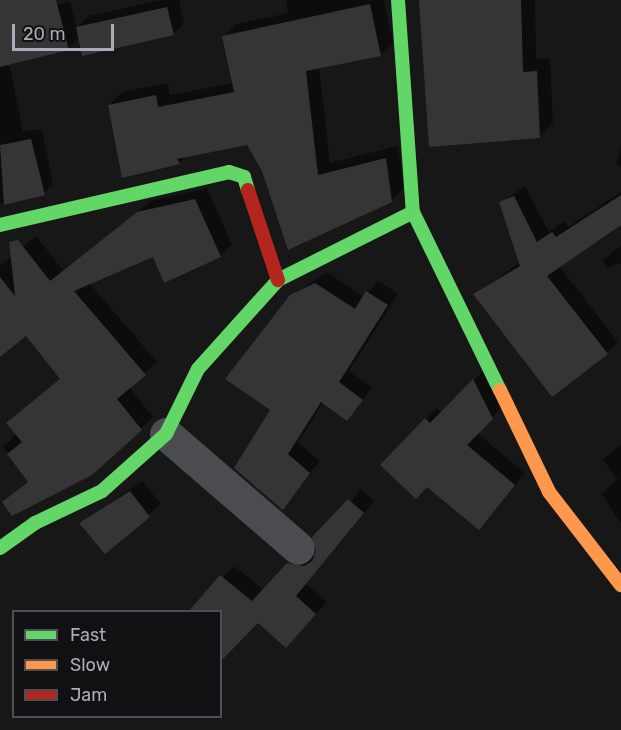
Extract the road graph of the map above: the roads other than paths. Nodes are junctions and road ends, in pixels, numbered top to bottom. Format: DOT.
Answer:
graph roads {
  1 [pos="398,0"];
  2 [pos="413,212"];
  3 [pos="0,225"];
  4 [pos="278,280"];
  5 [pos="166,434"];
  6 [pos="0,548"];
  7 [pos="298,549"];
  8 [pos="621,585"];
  1 -- 2 [label="street"];
  2 -- 4 [label="street"];
  2 -- 8 [label="street"];
  3 -- 4 [label="street"];
  4 -- 5 [label="street"];
  5 -- 6 [label="street"];
  5 -- 7 [label="street"];
}
